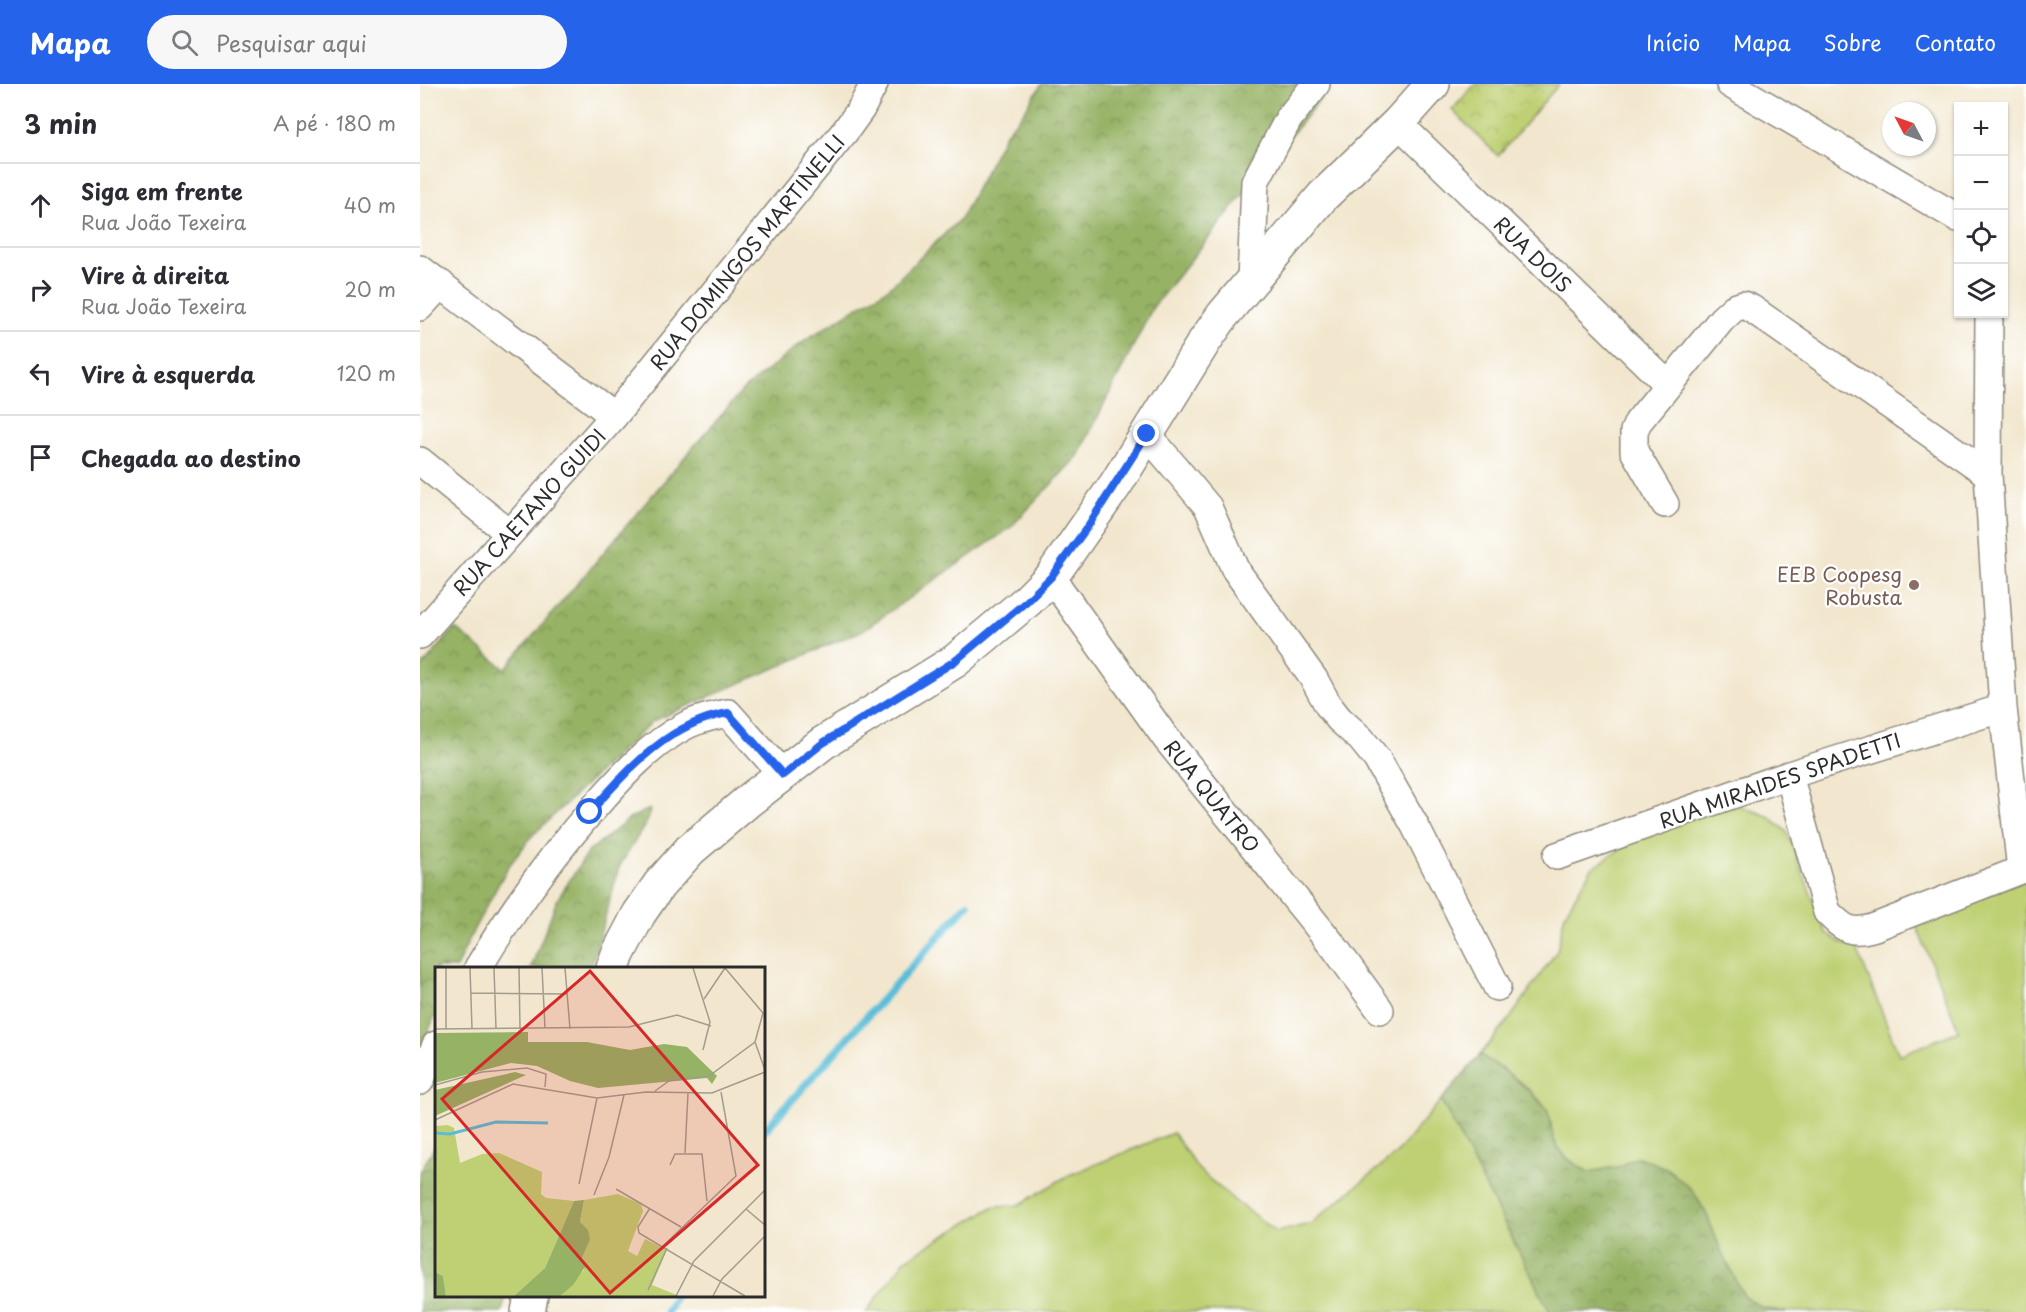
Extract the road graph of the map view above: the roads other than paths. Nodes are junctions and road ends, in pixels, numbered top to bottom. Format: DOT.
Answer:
graph roads {
  1 [pos="874,84"];
  2 [pos="1316,84"];
  3 [pos="1433,84"];
  4 [pos="1730,84"];
  5 [pos="1398,123"];
  6 [pos="1954,215"];
  7 [pos="430,276"];
  8 [pos="1251,282"];
  9 [pos="420,307"];
  10 [pos="1989,318"];
  11 [pos="1668,384"];
  12 [pos="614,416"];
  13 [pos="1147,434"];
  14 [pos="420,461"];
  15 [pos="1988,474"];
  16 [pos="1665,504"];
  17 [pos="509,533"];
  18 [pos="1051,577"];
  19 [pos="420,635"];
  20 [pos="2003,708"];
  21 [pos="783,775"];
  22 [pos="1789,775"];
  23 [pos="1557,856"];
  24 [pos="2023,869"];
  25 [pos="479,967"];
  26 [pos="614,967"];
  27 [pos="1497,987"];
  28 [pos="1380,1010"];
  29 [pos="435,1047"];
  30 [pos="420,1081"];
  31 [pos="531,1297"];
  32 [pos="528,1312"];
  1 -- 12 [label="street, RUA DOMINGOS MARTINELLI"];
  2 -- 8 [label="street"];
  3 -- 5 [label="street"];
  4 -- 6 [label="street"];
  5 -- 8 [label="street"];
  5 -- 11 [label="street, RUA DOIS"];
  7 -- 9 [label="street"];
  7 -- 12 [label="street"];
  8 -- 13 [label="street"];
  10 -- 15 [label="street"];
  11 -- 15 [label="street"];
  11 -- 16 [label="street"];
  12 -- 17 [label="street, RUA CAETANO GUIDI"];
  13 -- 18 [label="street"];
  13 -- 27 [label="street"];
  14 -- 17 [label="street"];
  15 -- 20 [label="street"];
  17 -- 19 [label="street, RUA CAETANO GUIDI"];
  18 -- 21 [label="street"];
  18 -- 28 [label="street, RUA QUATRO"];
  20 -- 22 [label="street, RUA MIRAIDES SPADETTI"];
  20 -- 24 [label="street"];
  21 -- 25 [label="street"];
  21 -- 26 [label="street"];
  22 -- 23 [label="street, RUA MIRAIDES SPADETTI"];
  22 -- 24 [label="street"];
  29 -- 30 [label="street"];
  31 -- 32 [label="street"];
}
